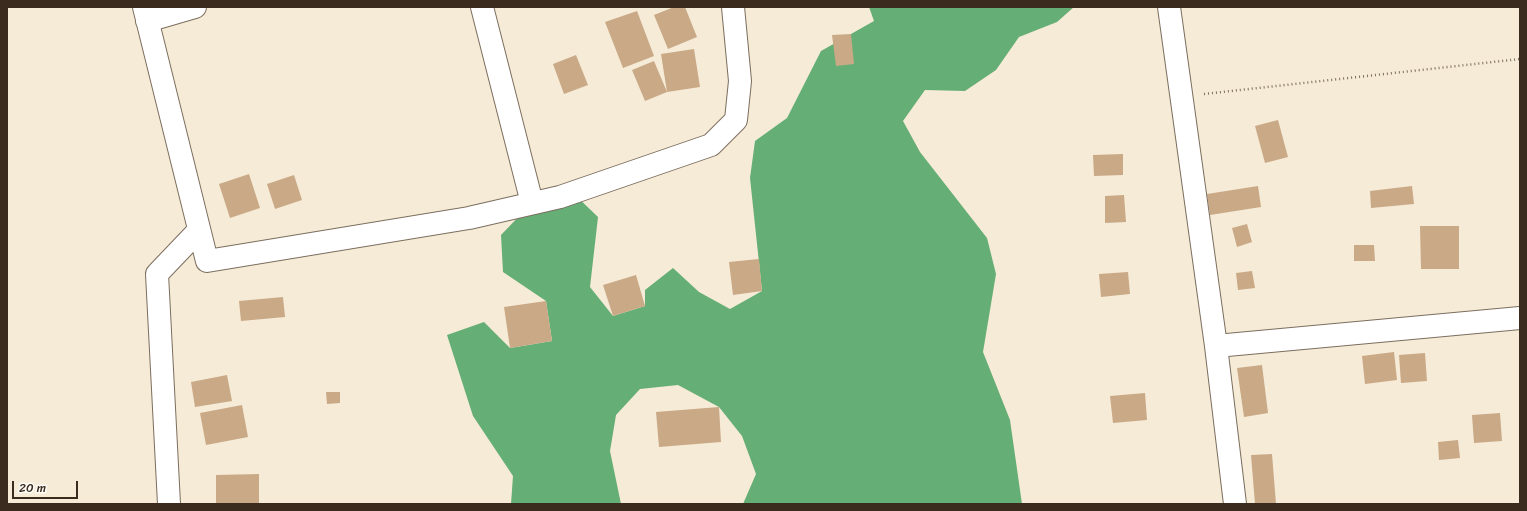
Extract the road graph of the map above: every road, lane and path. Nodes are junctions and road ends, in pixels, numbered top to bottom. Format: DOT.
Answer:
graph roads {
  1 [pos="196,7"];
  2 [pos="482,7"];
  3 [pos="732,7"];
  4 [pos="1169,7"];
  5 [pos="145,14"];
  6 [pos="1520,59"];
  7 [pos="1181,96"];
  8 [pos="532,203"];
  9 [pos="199,230"];
  10 [pos="1520,318"];
  11 [pos="1216,346"];
  12 [pos="169,504"];
  13 [pos="1235,504"];
  1 -- 5 [label="street"];
  2 -- 8 [label="street"];
  3 -- 8 [label="street"];
  4 -- 7 [label="street"];
  5 -- 9 [label="street"];
  6 -- 7 [label="path"];
  7 -- 11 [label="street"];
  8 -- 9 [label="street"];
  9 -- 12 [label="street"];
  10 -- 11 [label="street"];
  11 -- 13 [label="street"];
}
